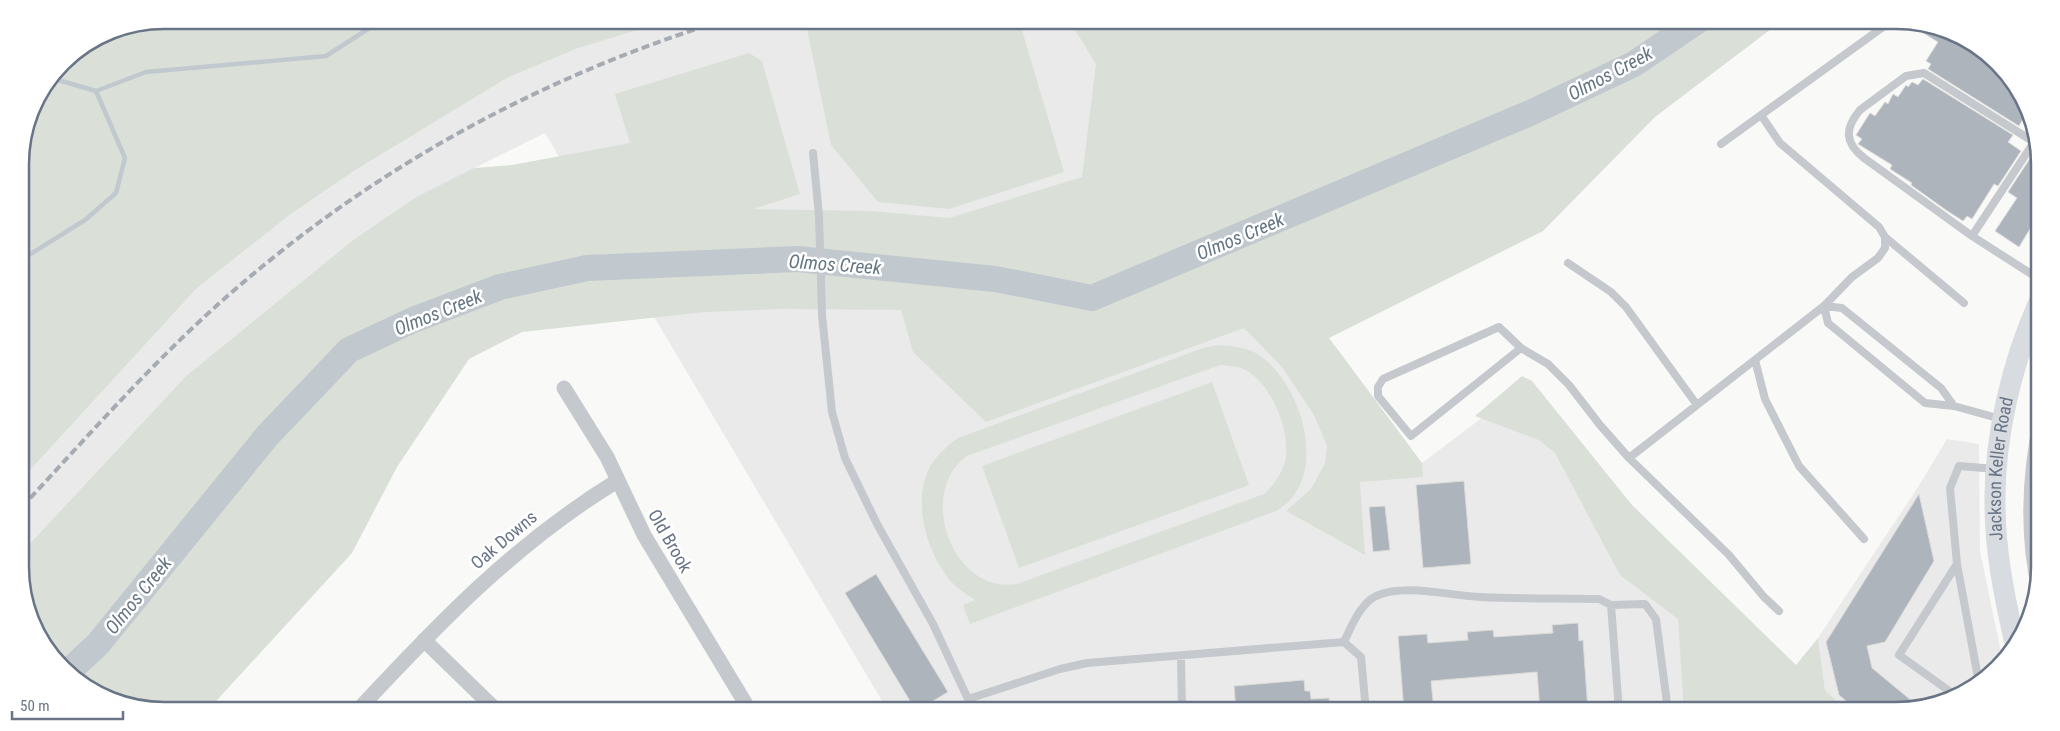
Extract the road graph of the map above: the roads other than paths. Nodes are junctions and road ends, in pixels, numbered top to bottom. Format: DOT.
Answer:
graph roads {
  1 [pos="1880,29"];
  2 [pos="1761,116"];
  3 [pos="2028,136"];
  4 [pos="1721,144"];
  5 [pos="2030,147"];
  6 [pos="813,153"];
  7 [pos="1972,236"];
  8 [pos="1885,237"];
  9 [pos="1568,263"];
  10 [pos="2031,274"];
  11 [pos="1964,303"];
  12 [pos="1824,306"];
  13 [pos="2031,323"];
  14 [pos="1521,348"];
  15 [pos="1755,360"];
  16 [pos="564,388"];
  17 [pos="1697,405"];
  18 [pos="1954,406"];
  19 [pos="2003,420"];
  20 [pos="2031,451"];
  21 [pos="1629,458"];
  22 [pos="1997,470"];
  23 [pos="617,481"];
  24 [pos="1864,539"];
  25 [pos="1957,564"];
  26 [pos="2031,570"];
  27 [pos="1611,605"];
  28 [pos="1779,611"];
  29 [pos="2013,634"];
  30 [pos="424,640"];
  31 [pos="1344,642"];
  32 [pos="1181,657"];
  33 [pos="1978,675"];
  34 [pos="1949,691"];
  35 [pos="968,699"];
  36 [pos="365,702"];
  37 [pos="489,702"];
  38 [pos="745,702"];
  39 [pos="969,702"];
  40 [pos="1182,702"];
  41 [pos="1365,702"];
  42 [pos="1618,702"];
  43 [pos="1667,702"];
  1 -- 2 [label="lane"];
  2 -- 4 [label="lane"];
  2 -- 8 [label="lane"];
  3 -- 7 [label="lane"];
  5 -- 7 [label="lane"];
  6 -- 35 [label="lane"];
  7 -- 10 [label="lane"];
  8 -- 11 [label="lane"];
  8 -- 12 [label="lane"];
  9 -- 17 [label="lane"];
  12 -- 15 [label="lane"];
  12 -- 18 [label="lane"];
  12 -- 18 [label="lane"];
  13 -- 19 [label="main road, Jackson Keller Road"];
  14 -- 14 [label="lane"];
  14 -- 21 [label="lane"];
  15 -- 17 [label="lane"];
  15 -- 24 [label="lane"];
  16 -- 23 [label="street, Old Brook"];
  17 -- 21 [label="lane"];
  18 -- 19 [label="lane"];
  19 -- 22 [label="main road, Jackson Keller Road"];
  20 -- 26 [label="lane"];
  21 -- 28 [label="lane"];
  22 -- 25 [label="lane"];
  22 -- 29 [label="main road, Jackson Keller Road"];
  23 -- 30 [label="street, Oak Downs"];
  23 -- 38 [label="street, Old Brook"];
  25 -- 33 [label="lane"];
  25 -- 34 [label="lane"];
  27 -- 31 [label="lane"];
  27 -- 42 [label="lane"];
  27 -- 43 [label="lane"];
  30 -- 36 [label="street, Oak Downs"];
  30 -- 37 [label="street"];
  31 -- 32 [label="lane"];
  31 -- 41 [label="lane"];
  32 -- 35 [label="lane"];
  32 -- 40 [label="lane"];
  35 -- 39 [label="lane"];
}
